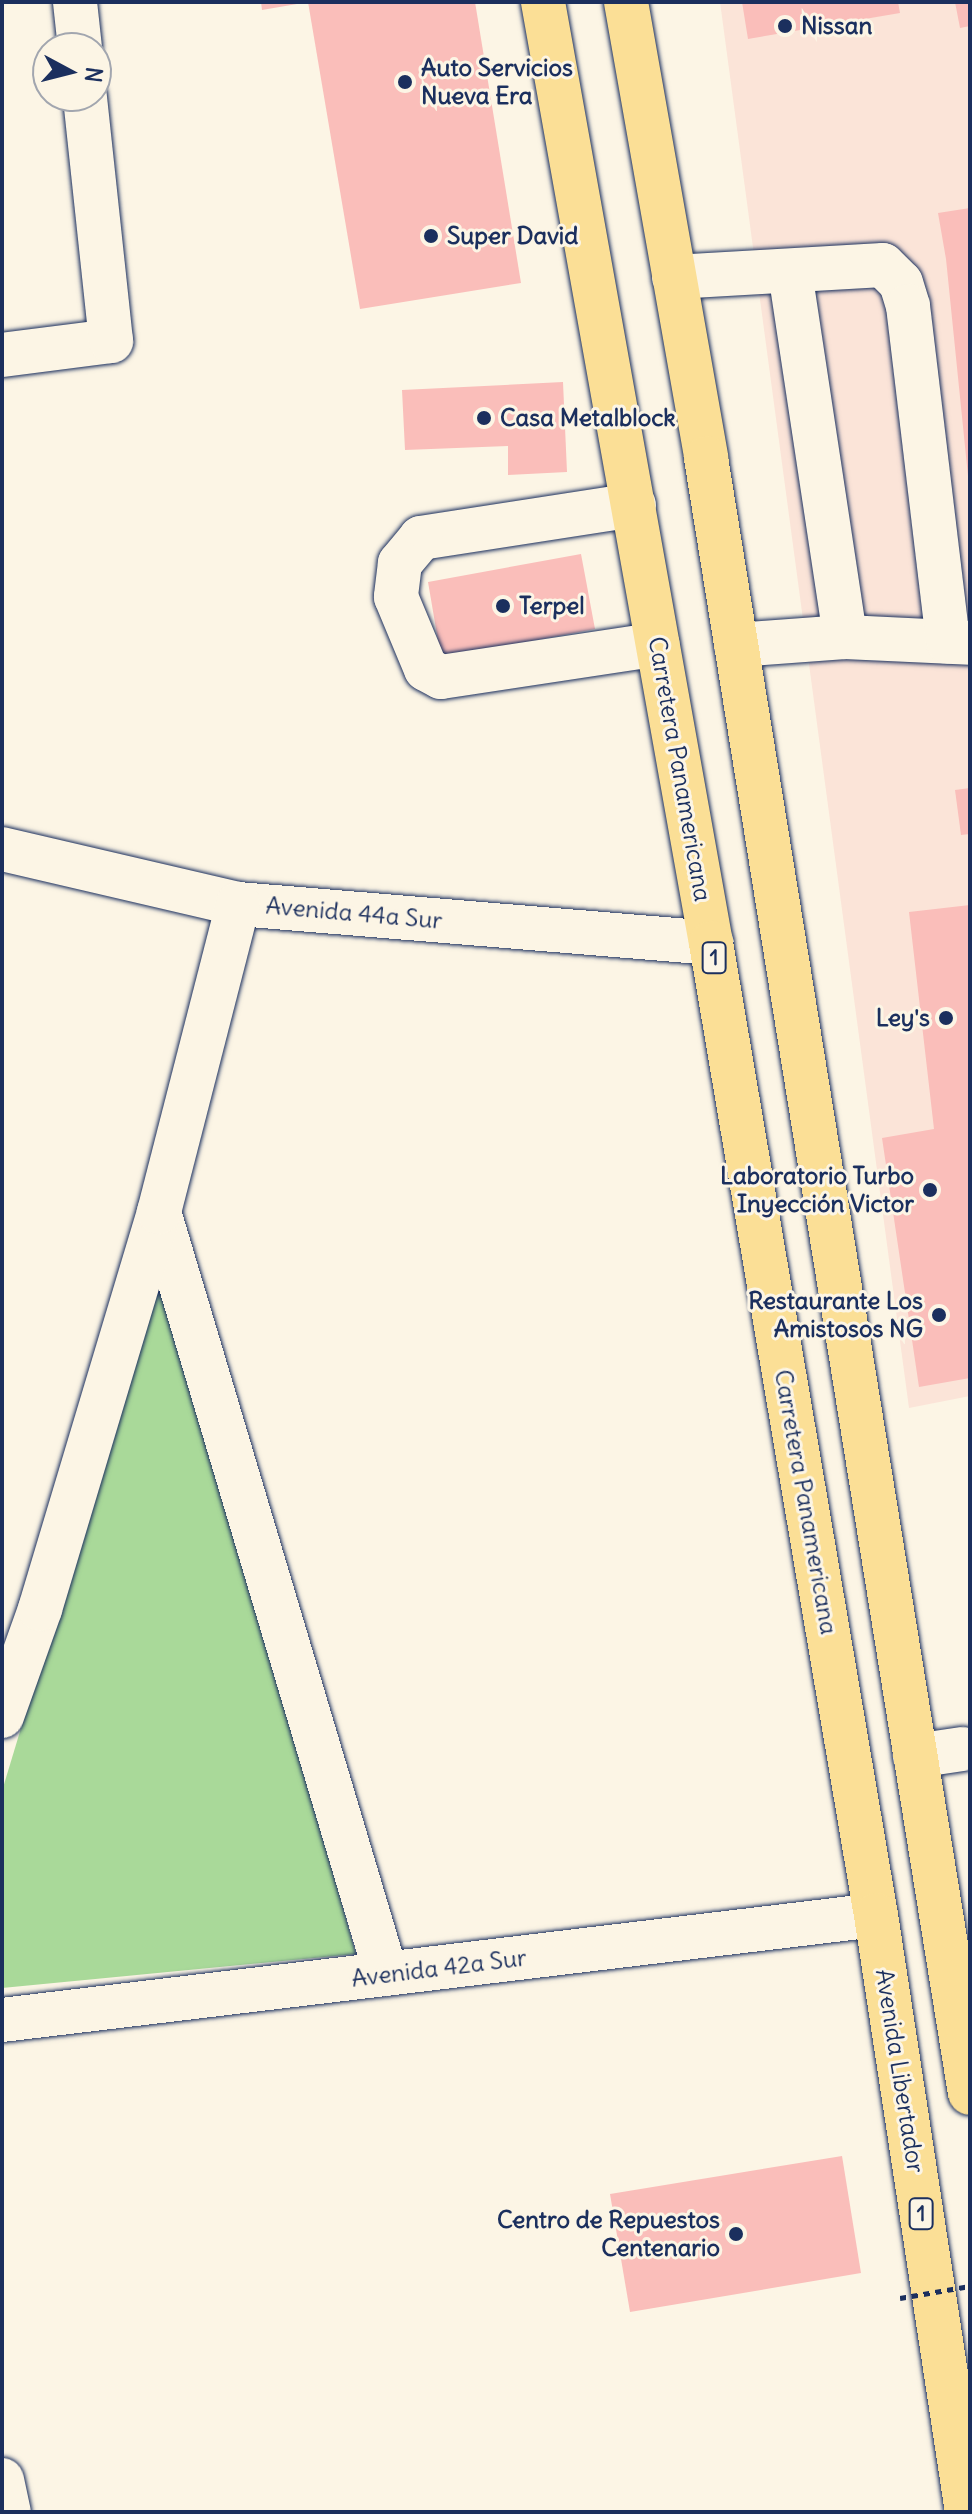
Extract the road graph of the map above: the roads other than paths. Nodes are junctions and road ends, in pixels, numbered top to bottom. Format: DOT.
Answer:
graph roads {
  1 [pos="75,2"];
  2 [pos="543,2"];
  3 [pos="626,2"];
  4 [pos="78,32"];
  5 [pos="87,112"];
  6 [pos="790,272"];
  7 [pos="674,277"];
  8 [pos="2,355"];
  9 [pos="634,505"];
  10 [pos="845,637"];
  11 [pos="959,643"];
  12 [pos="658,644"];
  13 [pos="736,645"];
  14 [pos="2,849"];
  15 [pos="238,904"];
  16 [pos="711,943"];
  17 [pos="159,1212"];
  18 [pos="2,1716"];
  19 [pos="967,1747"];
  20 [pos="915,1756"];
  21 [pos="939,1905"];
  22 [pos="876,1915"];
  23 [pos="386,1974"];
  24 [pos="2,2020"];
  25 [pos="970,2093"];
  26 [pos="2,2480"];
  27 [pos="9,2512"];
  28 [pos="967,2512"];
  1 -- 4 [label="street"];
  2 -- 9 [label="highway, Carretera Panamericana / 1"];
  3 -- 7 [label="highway"];
  5 -- 8 [label="street"];
  6 -- 7 [label="street"];
  6 -- 10 [label="street"];
  6 -- 11 [label="street"];
  7 -- 13 [label="highway"];
  9 -- 12 [label="highway, Carretera Panamericana / 1"];
  9 -- 12 [label="street"];
  10 -- 11 [label="street"];
  10 -- 13 [label="street"];
  12 -- 16 [label="highway, Carretera Panamericana / 1"];
  13 -- 20 [label="highway"];
  14 -- 15 [label="street, Avenida 44a Sur"];
  15 -- 16 [label="street, Avenida 44a Sur"];
  15 -- 17 [label="street"];
  16 -- 22 [label="highway, Carretera Panamericana / 1"];
  17 -- 18 [label="street"];
  17 -- 23 [label="street"];
  19 -- 20 [label="street"];
  20 -- 21 [label="highway"];
  21 -- 22 [label="highway"];
  21 -- 25 [label="highway"];
  22 -- 23 [label="street, Avenida 42a Sur"];
  22 -- 28 [label="highway, Avenida Libertador / 1"];
  23 -- 24 [label="street, Avenida 42a Sur"];
  26 -- 27 [label="street"];
}
